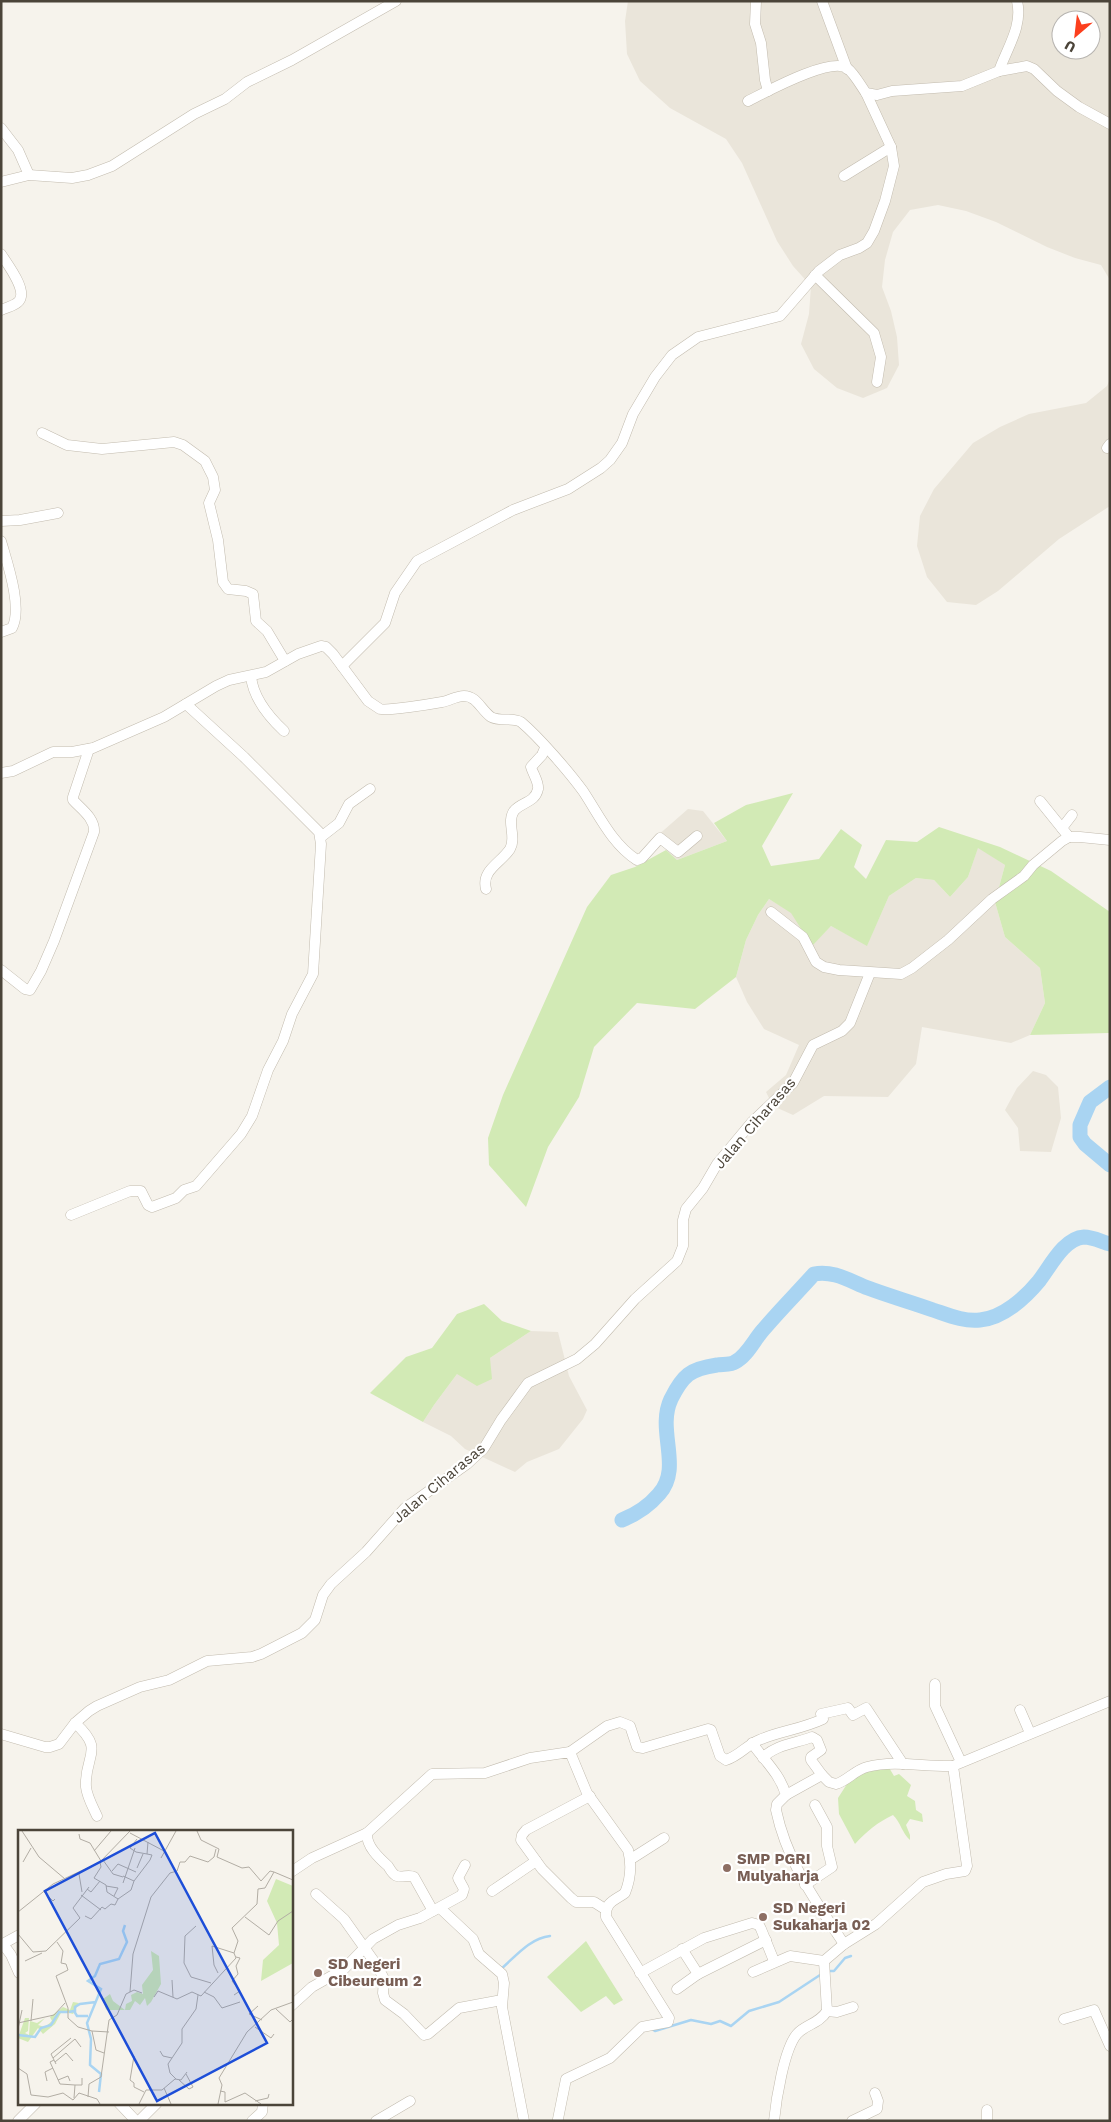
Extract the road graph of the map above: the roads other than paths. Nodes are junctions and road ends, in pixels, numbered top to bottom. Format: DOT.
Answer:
graph roads {
  1 [pos="396,1"];
  2 [pos="756,1"];
  3 [pos="822,1"];
  4 [pos="1017,1"];
  5 [pos="848,69"];
  6 [pos="999,71"];
  7 [pos="768,91"];
  8 [pos="866,94"];
  9 [pos="748,101"];
  10 [pos="1110,124"];
  11 [pos="1,128"];
  12 [pos="890,147"];
  13 [pos="29,175"];
  14 [pos="844,176"];
  15 [pos="1,182"];
  16 [pos="1,254"];
  17 [pos="815,275"];
  18 [pos="1,310"];
  19 [pos="877,382"];
  20 [pos="42,433"];
  21 [pos="58,513"];
  22 [pos="1,521"];
  23 [pos="1,541"];
  24 [pos="1,632"];
  25 [pos="285,661"];
  26 [pos="342,666"];
  27 [pos="251,676"];
  28 [pos="186,704"];
  29 [pos="284,731"];
  30 [pos="545,748"];
  31 [pos="89,749"];
  32 [pos="1,774"];
  33 [pos="370,789"];
  34 [pos="1040,800"];
  35 [pos="1072,815"];
  36 [pos="1062,828"];
  37 [pos="697,836"];
  38 [pos="321,837"];
  39 [pos="1070,837"];
  40 [pos="1110,840"];
  41 [pos="486,889"];
  42 [pos="771,912"];
  43 [pos="1,970"];
  44 [pos="870,973"];
  45 [pos="71,1215"];
  46 [pos="935,1684"];
  47 [pos="1110,1701"];
  48 [pos="1020,1710"];
  49 [pos="75,1723"];
  50 [pos="1030,1733"];
  51 [pos="1,1734"];
  52 [pos="752,1743"];
  53 [pos="570,1752"];
  54 [pos="763,1758"];
  55 [pos="902,1764"];
  56 [pos="957,1764"];
  57 [pos="822,1775"];
  58 [pos="786,1794"];
  59 [pos="590,1796"];
  60 [pos="816,1805"];
  61 [pos="97,1816"];
  62 [pos="366,1833"];
  63 [pos="664,1838"];
  64 [pos="631,1859"];
  65 [pos="536,1861"];
  66 [pos="465,1865"];
  67 [pos="292,1871"];
  68 [pos="805,1885"];
  69 [pos="492,1891"];
  70 [pos="316,1894"];
  71 [pos="605,1909"];
  72 [pos="436,1910"];
  73 [pos="18,1936"];
  74 [pos="766,1940"];
  75 [pos="844,1944"];
  76 [pos="2,1945"];
  77 [pos="364,1947"];
  78 [pos="682,1949"];
  79 [pos="774,1961"];
  80 [pos="824,1961"];
  81 [pos="18,1970"];
  82 [pos="753,1972"];
  83 [pos="640,1973"];
  84 [pos="698,1974"];
  85 [pos="677,1989"];
  86 [pos="502,2000"];
  87 [pos="292,2005"];
  88 [pos="852,2007"];
  89 [pos="827,2011"];
  90 [pos="1064,2019"];
  91 [pos="1110,2046"];
  92 [pos="875,2092"];
  93 [pos="410,2101"];
  94 [pos="35,2104"];
  95 [pos="120,2104"];
  96 [pos="156,2104"];
  97 [pos="263,2104"];
  98 [pos="986,2110"];
  99 [pos="257,2119"];
  100 [pos="558,2120"];
  101 [pos="18,2121"];
  102 [pos="137,2121"];
  103 [pos="376,2121"];
  104 [pos="524,2121"];
  105 [pos="774,2121"];
  106 [pos="852,2121"];
  107 [pos="987,2121"];
  1 -- 13 [label="street"];
  2 -- 7 [label="street"];
  3 -- 5 [label="street"];
  4 -- 6 [label="street"];
  5 -- 7 [label="street"];
  5 -- 8 [label="street"];
  6 -- 8 [label="street"];
  6 -- 10 [label="street"];
  7 -- 9 [label="street"];
  8 -- 12 [label="street"];
  11 -- 13 [label="street"];
  12 -- 14 [label="street"];
  12 -- 17 [label="street"];
  13 -- 15 [label="street"];
  16 -- 18 [label="street"];
  17 -- 19 [label="street"];
  17 -- 26 [label="street"];
  20 -- 25 [label="street"];
  21 -- 22 [label="street"];
  23 -- 24 [label="street"];
  25 -- 26 [label="street"];
  25 -- 27 [label="street"];
  26 -- 30 [label="street"];
  27 -- 28 [label="street"];
  27 -- 29 [label="street"];
  28 -- 31 [label="street"];
  28 -- 38 [label="street"];
  30 -- 37 [label="street"];
  30 -- 41 [label="street"];
  31 -- 32 [label="street"];
  31 -- 43 [label="street"];
  33 -- 38 [label="street"];
  34 -- 36 [label="street"];
  35 -- 36 [label="street"];
  36 -- 39 [label="street"];
  38 -- 45 [label="street"];
  39 -- 40 [label="street"];
  39 -- 44 [label="street"];
  42 -- 44 [label="street"];
  44 -- 49 [label="street, Jalan Ciharasas"];
  46 -- 56 [label="street"];
  47 -- 50 [label="street"];
  48 -- 50 [label="street"];
  49 -- 51 [label="street, Jalan Ciharasas"];
  49 -- 61 [label="street"];
  50 -- 56 [label="street"];
  52 -- 53 [label="street"];
  52 -- 54 [label="street"];
  52 -- 55 [label="street"];
  53 -- 59 [label="street"];
  53 -- 62 [label="street"];
  54 -- 57 [label="street"];
  54 -- 58 [label="street"];
  55 -- 56 [label="street"];
  55 -- 57 [label="street"];
  56 -- 75 [label="street"];
  57 -- 58 [label="street"];
  58 -- 68 [label="street"];
  59 -- 64 [label="street"];
  59 -- 65 [label="street"];
  60 -- 68 [label="street"];
  62 -- 67 [label="street"];
  62 -- 72 [label="street"];
  63 -- 64 [label="street"];
  64 -- 71 [label="street"];
  65 -- 69 [label="street"];
  65 -- 71 [label="street"];
  66 -- 72 [label="street"];
  68 -- 75 [label="street"];
  70 -- 77 [label="street"];
  71 -- 83 [label="street"];
  72 -- 77 [label="street"];
  72 -- 86 [label="street"];
  73 -- 76 [label="street"];
  74 -- 78 [label="street"];
  74 -- 79 [label="street"];
  74 -- 84 [label="street"];
  75 -- 80 [label="street"];
  76 -- 81 [label="street"];
  77 -- 86 [label="street"];
  77 -- 87 [label="street"];
  78 -- 83 [label="street"];
  78 -- 84 [label="street"];
  79 -- 80 [label="street"];
  79 -- 82 [label="street"];
  80 -- 89 [label="street"];
  83 -- 100 [label="street"];
  84 -- 85 [label="street"];
  86 -- 104 [label="street"];
  88 -- 89 [label="street"];
  89 -- 105 [label="street"];
  90 -- 91 [label="street"];
  92 -- 106 [label="street"];
  93 -- 103 [label="street"];
  94 -- 101 [label="street"];
  95 -- 102 [label="street"];
  96 -- 102 [label="street"];
  97 -- 99 [label="street"];
  98 -- 107 [label="street"];
}
